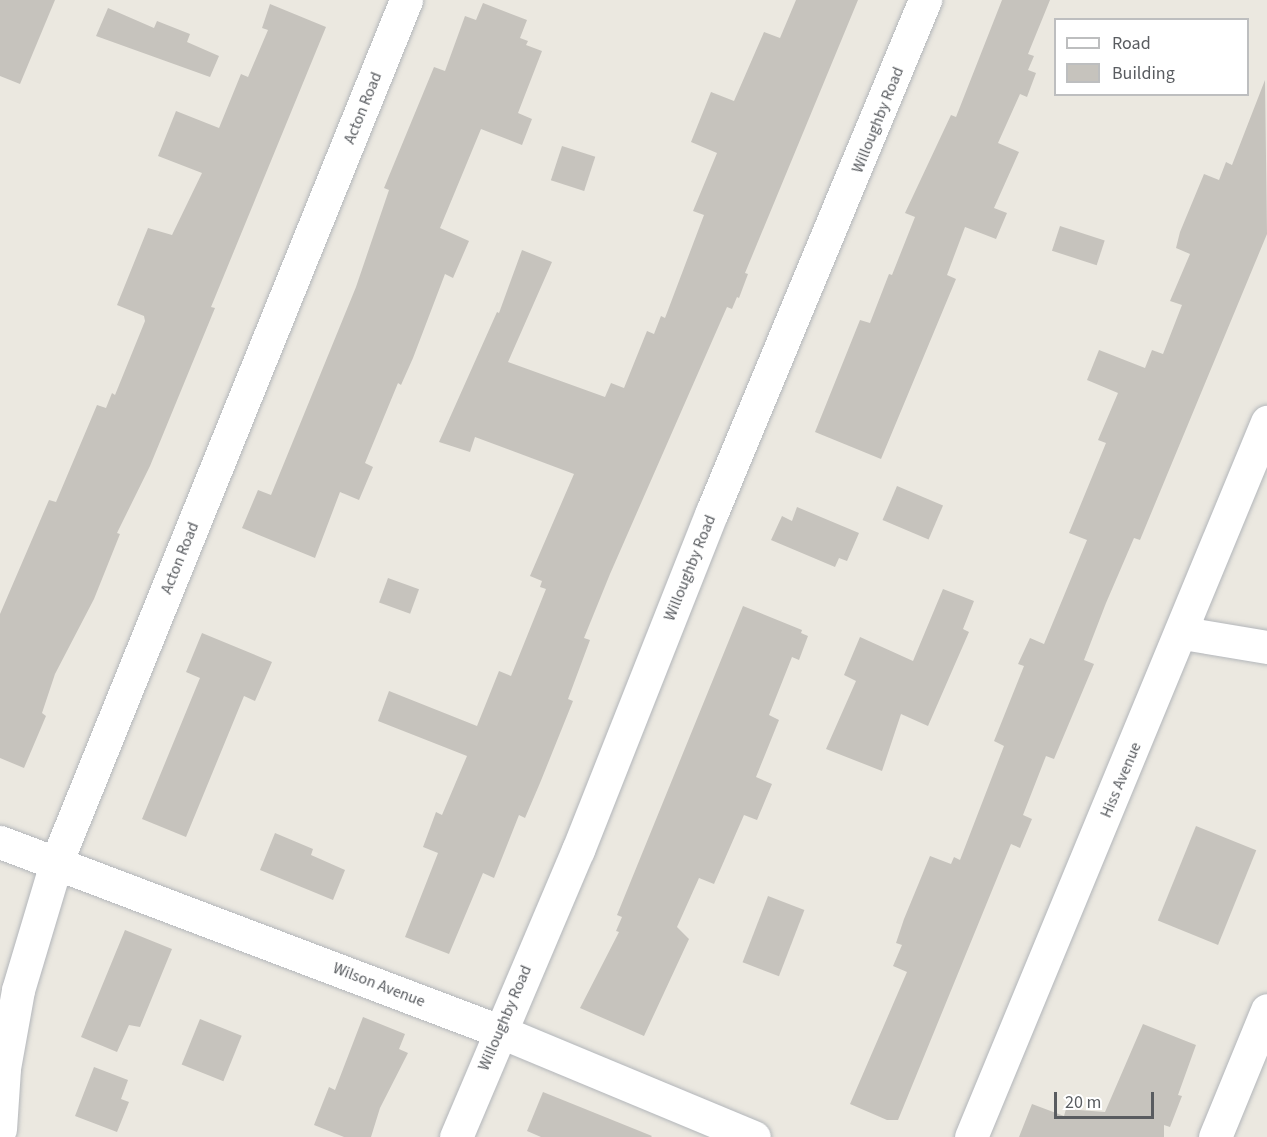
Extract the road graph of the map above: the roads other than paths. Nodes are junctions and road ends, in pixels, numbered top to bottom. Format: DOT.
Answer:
graph roads {
  1 [pos="406,0"];
  2 [pos="926,0"];
  3 [pos="1267,422"];
  4 [pos="1183,633"];
  5 [pos="1267,647"];
  6 [pos="0,842"];
  7 [pos="56,863"];
  8 [pos="1267,1010"];
  9 [pos="499,1031"];
  10 [pos="0,1129"];
  11 [pos="456,1137"];
  12 [pos="754,1137"];
  13 [pos="971,1137"];
  14 [pos="1215,1137"];
  1 -- 7 [label="street, Acton Road"];
  2 -- 9 [label="street, Willoughby Road"];
  3 -- 4 [label="street, Hiss Avenue"];
  4 -- 5 [label="street"];
  4 -- 13 [label="street, Hiss Avenue"];
  6 -- 7 [label="street, Wilson Avenue"];
  7 -- 9 [label="street, Wilson Avenue"];
  7 -- 10 [label="street, Acton Road"];
  8 -- 14 [label="street"];
  9 -- 11 [label="street, Willoughby Road"];
  9 -- 12 [label="street, Wilson Avenue"];
}
